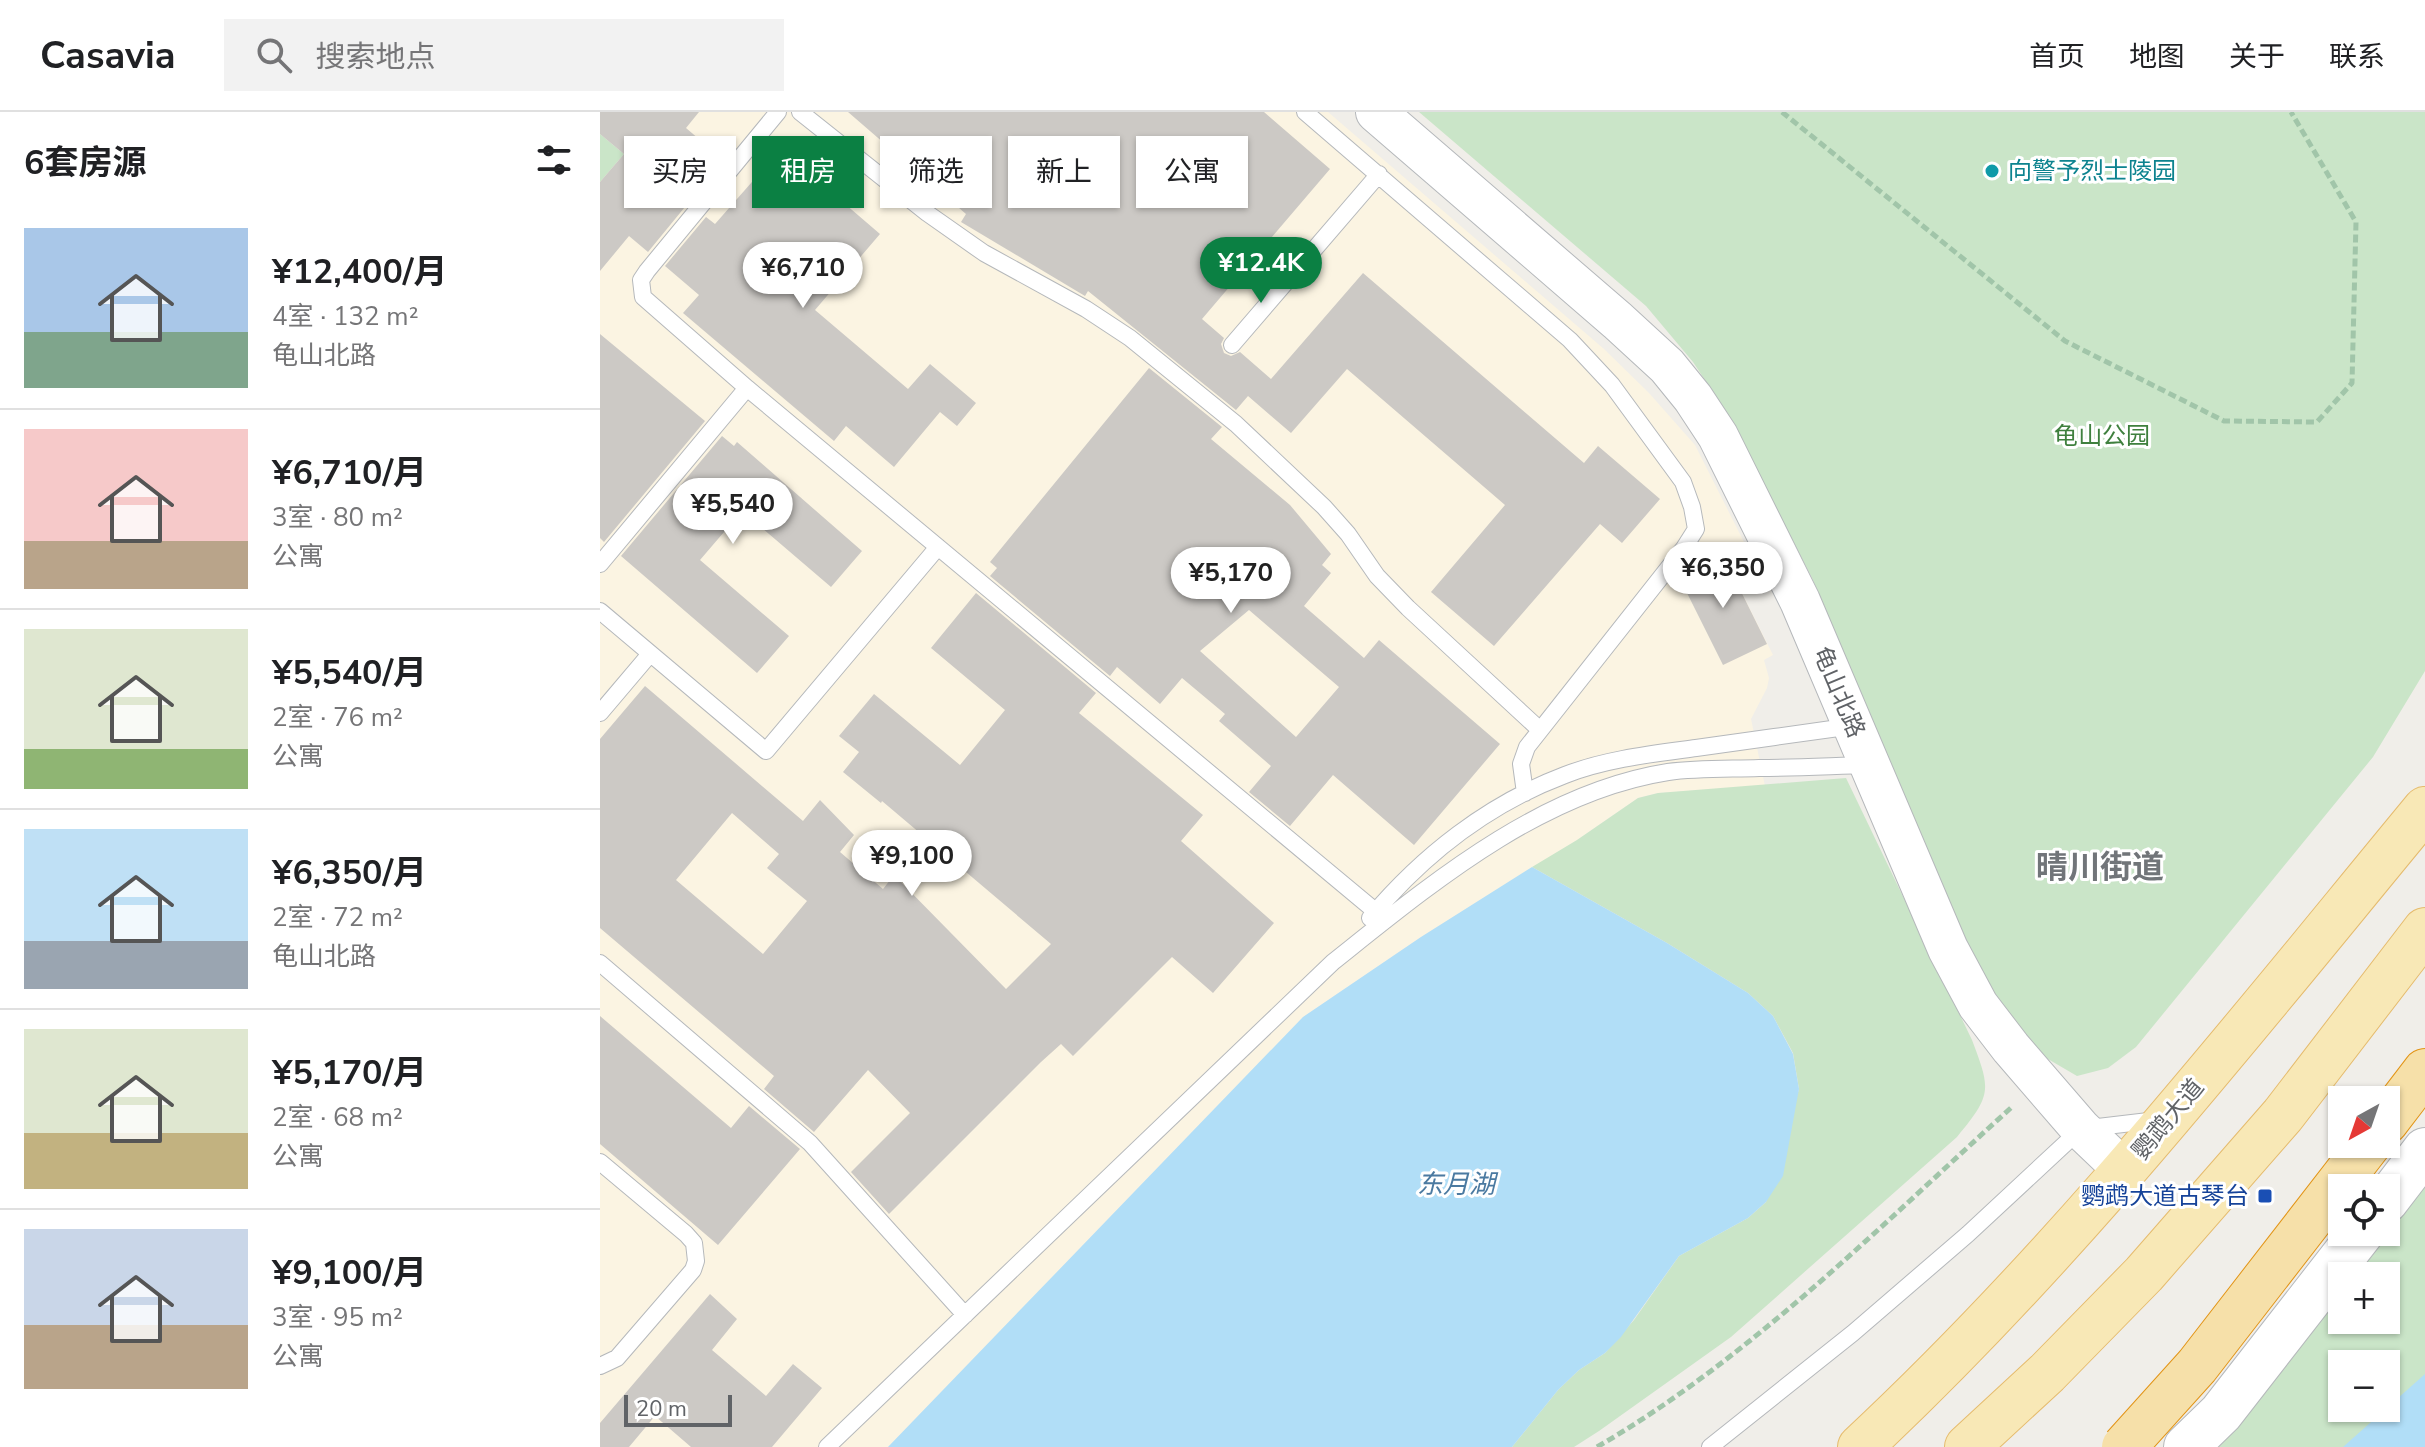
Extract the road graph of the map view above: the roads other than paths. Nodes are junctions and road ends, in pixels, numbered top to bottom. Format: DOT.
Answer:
graph roads {
  1 [pos="778,112"];
  2 [pos="800,112"];
  3 [pos="1305,112"];
  4 [pos="1376,112"];
  5 [pos="1379,174"];
  6 [pos="1232,345"];
  7 [pos="747,388"];
  8 [pos="938,547"];
  9 [pos="600,564"];
  10 [pos="600,611"];
  11 [pos="650,654"];
  12 [pos="600,713"];
  13 [pos="1853,726"];
  14 [pos="1539,729"];
  15 [pos="1870,765"];
  16 [pos="1525,793"];
  17 [pos="2425,809"];
  18 [pos="1381,916"];
  19 [pos="2423,932"];
  20 [pos="600,963"];
  21 [pos="2425,1071"];
  22 [pos="2400,1104"];
  23 [pos="2170,1118"];
  24 [pos="2081,1129"];
  25 [pos="2425,1150"];
  26 [pos="2358,1158"];
  27 [pos="600,1162"];
  28 [pos="2125,1171"];
  29 [pos="2400,1183"];
  30 [pos="2351,1246"];
  31 [pos="965,1315"];
  32 [pos="600,1366"];
  33 [pos="827,1447"];
  34 [pos="1710,1447"];
  35 [pos="1860,1447"];
  36 [pos="1967,1447"];
  37 [pos="2124,1447"];
  38 [pos="2186,1447"];
  1 -- 7 [label="lane"];
  2 -- 14 [label="lane"];
  3 -- 5 [label="lane"];
  4 -- 13 [label="street, 龟山北路"];
  5 -- 6 [label="lane"];
  5 -- 14 [label="lane"];
  7 -- 8 [label="lane"];
  7 -- 9 [label="lane"];
  8 -- 11 [label="lane"];
  8 -- 18 [label="lane"];
  10 -- 11 [label="lane"];
  11 -- 12 [label="lane"];
  13 -- 15 [label="street, 龟山北路"];
  13 -- 16 [label="lane"];
  14 -- 16 [label="lane"];
  15 -- 18 [label="lane"];
  15 -- 24 [label="street, 龟山北路"];
  16 -- 18 [label="lane"];
  17 -- 23 [label="main road, 鹦鹉大道"];
  18 -- 31 [label="lane"];
  19 -- 36 [label="main road"];
  20 -- 31 [label="lane"];
  21 -- 22 [label="highway"];
  23 -- 24 [label="lane"];
  23 -- 28 [label="main road, 鹦鹉大道"];
  24 -- 28 [label="street, 龟山北路"];
  24 -- 34 [label="lane"];
  25 -- 29 [label="main road"];
  26 -- 37 [label="highway, bridge"];
  27 -- 32 [label="lane"];
  28 -- 35 [label="main road, 鹦鹉大道"];
  30 -- 38 [label="main road"];
  31 -- 33 [label="lane"];
}
